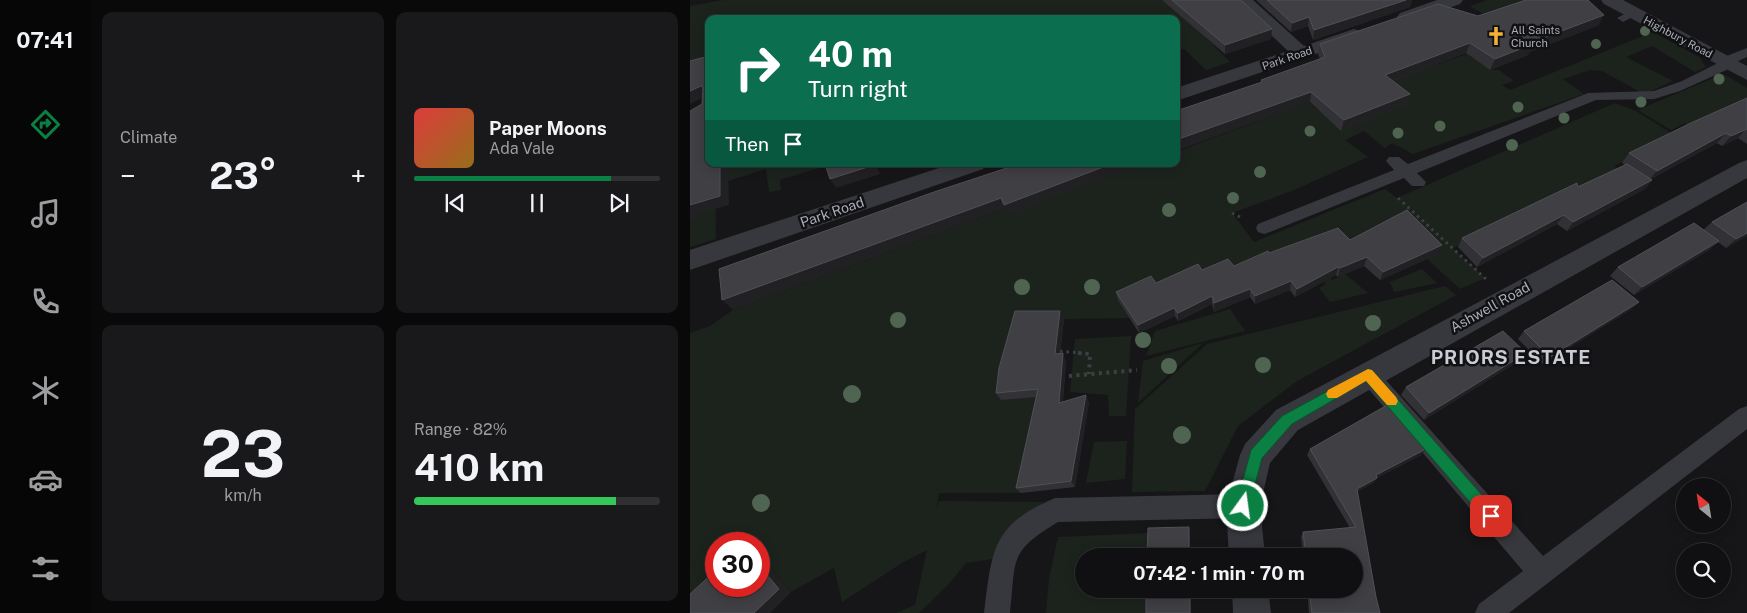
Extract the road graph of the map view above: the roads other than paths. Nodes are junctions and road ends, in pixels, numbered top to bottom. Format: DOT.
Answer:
graph roads {
  1 [pos="1243,0"];
  2 [pos="1454,0"];
  3 [pos="1610,0"];
  4 [pos="1390,22"];
  5 [pos="1372,28"];
  6 [pos="1747,52"];
  7 [pos="1301,53"];
  8 [pos="1726,63"];
  9 [pos="1747,74"];
  10 [pos="1180,95"];
  11 [pos="1400,166"];
  12 [pos="966,167"];
  13 [pos="1747,168"];
  14 [pos="1418,182"];
  15 [pos="1264,228"];
  16 [pos="690,260"];
  17 [pos="1368,374"];
  18 [pos="1747,416"];
  19 [pos="1243,506"];
  20 [pos="1246,548"];
  21 [pos="1540,572"];
  22 [pos="1251,598"];
  23 [pos="997,613"];
  24 [pos="1252,613"];
  25 [pos="1488,613"];
  1 -- 7 [label="street"];
  2 -- 4 [label="street"];
  3 -- 8 [label="street, Highbury Road"];
  5 -- 7 [label="street, Park Road"];
  6 -- 8 [label="lane"];
  7 -- 10 [label="street, Park Road"];
  8 -- 9 [label="street, Highbury Road"];
  8 -- 11 [label="lane"];
  11 -- 14 [label="lane"];
  11 -- 15 [label="lane"];
  12 -- 16 [label="street, Park Road"];
  13 -- 17 [label="street, Ashwell Road"];
  17 -- 19 [label="street, Ashwell Road"];
  17 -- 21 [label="lane"];
  18 -- 21 [label="lane"];
  19 -- 20 [label="street, Ashwell Road"];
  19 -- 23 [label="lane"];
  21 -- 25 [label="lane"];
  22 -- 24 [label="street"];
}
